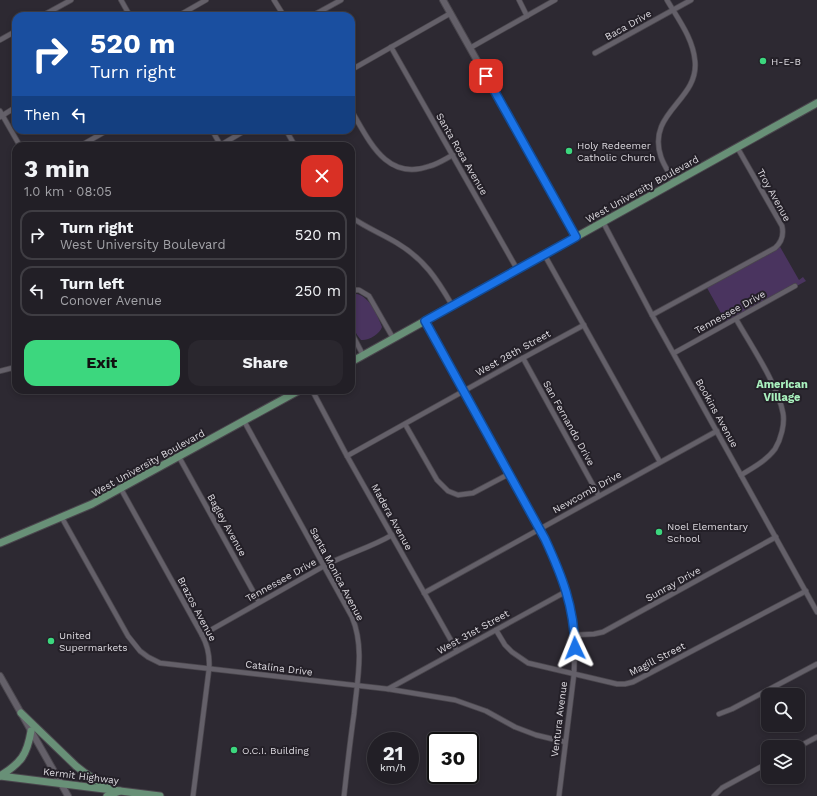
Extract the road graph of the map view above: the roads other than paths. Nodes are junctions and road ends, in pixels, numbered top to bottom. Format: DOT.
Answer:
graph roads {
  1 [pos="71,0"];
  2 [pos="121,0"];
  3 [pos="206,0"];
  4 [pos="274,0"];
  5 [pos="341,0"];
  6 [pos="443,0"];
  7 [pos="519,0"];
  8 [pos="555,0"];
  9 [pos="667,0"];
  10 [pos="691,0"];
  11 [pos="673,10"];
  12 [pos="49,12"];
  13 [pos="128,12"];
  14 [pos="185,12"];
  15 [pos="282,12"];
  16 [pos="319,12"];
  17 [pos="451,13"];
  18 [pos="527,16"];
  19 [pos="12,33"];
  20 [pos="0,40"];
  21 [pos="391,48"];
  22 [pos="470,48"];
  23 [pos="595,53"];
  24 [pos="355,68"];
  25 [pos="817,104"];
  26 [pos="12,110"];
  27 [pos="1,114"];
  28 [pos="355,117"];
  29 [pos="12,133"];
  30 [pos="101,134"];
  31 [pos="240,134"];
  32 [pos="87,142"];
  33 [pos="226,142"];
  34 [pos="737,147"];
  35 [pos="453,155"];
  36 [pos="674,182"];
  37 [pos="355,219"];
  38 [pos="603,222"];
  39 [pos="576,237"];
  40 [pos="544,254"];
  41 [pos="517,269"];
  42 [pos="795,286"];
  43 [pos="355,290"];
  44 [pos="452,305"];
  45 [pos="652,315"];
  46 [pos="736,319"];
  47 [pos="425,321"];
  48 [pos="584,325"];
  49 [pos="393,338"];
  50 [pos="355,339"];
  51 [pos="674,353"];
  52 [pos="364,355"];
  53 [pos="523,358"];
  54 [pos="355,360"];
  55 [pos="12,368"];
  56 [pos="0,371"];
  57 [pos="463,391"];
  58 [pos="293,394"];
  59 [pos="314,394"];
  60 [pos="244,422"];
  61 [pos="405,424"];
  62 [pos="717,431"];
  63 [pos="347,456"];
  64 [pos="179,457"];
  65 [pos="660,462"];
  66 [pos="509,474"];
  67 [pos="741,475"];
  68 [pos="121,489"];
  69 [pos="599,496"];
  70 [pos="62,518"];
  71 [pos="540,529"];
  72 [pos="392,535"];
  73 [pos="0,537"];
  74 [pos="776,537"];
  75 [pos="10,538"];
  76 [pos="0,543"];
  77 [pos="324,566"];
  78 [pos="566,591"];
  79 [pos="806,591"];
  80 [pos="424,593"];
  81 [pos="259,602"];
  82 [pos="817,612"];
  83 [pos="496,630"];
  84 [pos="202,635"];
  85 [pos="575,635"];
  86 [pos="457,651"];
  87 [pos="817,664"];
  88 [pos="209,669"];
  89 [pos="574,674"];
  90 [pos="0,676"];
  91 [pos="357,686"];
  92 [pos="388,689"];
  93 [pos="21,713"];
  94 [pos="719,714"];
  95 [pos="31,731"];
  96 [pos="817,737"];
  97 [pos="565,742"];
  98 [pos="805,743"];
  99 [pos="761,767"];
  100 [pos="0,776"];
  101 [pos="61,784"];
  102 [pos="109,792"];
  103 [pos="68,796"];
  104 [pos="160,796"];
  105 [pos="193,796"];
  106 [pos="344,796"];
  107 [pos="559,796"];
  108 [pos="714,796"];
  1 -- 12 [label="street"];
  2 -- 13 [label="street"];
  3 -- 14 [label="street"];
  4 -- 15 [label="street"];
  5 -- 16 [label="street"];
  6 -- 17 [label="street"];
  7 -- 18 [label="street"];
  8 -- 18 [label="street"];
  9 -- 11 [label="street"];
  10 -- 11 [label="street, Baca Drive"];
  11 -- 23 [label="street, Baca Drive"];
  11 -- 36 [label="street"];
  17 -- 21 [label="street"];
  17 -- 22 [label="street"];
  18 -- 22 [label="street"];
  19 -- 20 [label="street"];
  21 -- 24 [label="street"];
  21 -- 35 [label="street, Santa Rosa Avenue"];
  22 -- 39 [label="street"];
  25 -- 34 [label="main road, West University Boulevard"];
  26 -- 27 [label="street"];
  27 -- 29 [label="street"];
  28 -- 35 [label="street"];
  30 -- 32 [label="street"];
  31 -- 33 [label="street"];
  34 -- 36 [label="main road, West University Boulevard"];
  34 -- 45 [label="street, Troy Avenue"];
  35 -- 41 [label="street, Santa Rosa Avenue"];
  36 -- 38 [label="main road, West University Boulevard"];
  37 -- 44 [label="street"];
  38 -- 39 [label="main road, West University Boulevard"];
  38 -- 45 [label="street, Bookins Avenue"];
  39 -- 40 [label="main road, West University Boulevard"];
  40 -- 41 [label="main road, West University Boulevard"];
  40 -- 48 [label="street"];
  41 -- 44 [label="main road, West University Boulevard"];
  42 -- 46 [label="street, Tennessee Drive"];
  43 -- 49 [label="street"];
  44 -- 47 [label="main road, West University Boulevard"];
  45 -- 51 [label="street, Bookins Avenue"];
  46 -- 51 [label="street, Tennessee Drive"];
  46 -- 67 [label="street"];
  47 -- 49 [label="main road, West University Boulevard"];
  47 -- 57 [label="street, Ventura Avenue"];
  48 -- 53 [label="street, West 28th Street"];
  48 -- 65 [label="street"];
  49 -- 52 [label="main road, West University Boulevard"];
  50 -- 52 [label="street"];
  51 -- 62 [label="street, Bookins Avenue"];
  52 -- 54 [label="main road, West University Boulevard"];
  53 -- 57 [label="street, West 28th Street"];
  53 -- 69 [label="street, San Fernando Drive"];
  55 -- 56 [label="street"];
  57 -- 61 [label="street, West 28th Street"];
  57 -- 66 [label="street, Ventura Avenue"];
  58 -- 60 [label="main road, West University Boulevard"];
  59 -- 63 [label="street, Madera Avenue"];
  60 -- 64 [label="main road, West University Boulevard"];
  60 -- 77 [label="street, Santa Monica Avenue"];
  61 -- 63 [label="street, West 28th Street"];
  61 -- 66 [label="street"];
  62 -- 65 [label="street, Newcomb Drive"];
  62 -- 67 [label="street, Bookins Avenue"];
  63 -- 72 [label="street, Madera Avenue"];
  64 -- 68 [label="main road, West University Boulevard"];
  64 -- 81 [label="street, Bagley Avenue"];
  65 -- 69 [label="street, Newcomb Drive"];
  66 -- 71 [label="street, Ventura Avenue"];
  67 -- 74 [label="street, Bookins Avenue"];
  68 -- 70 [label="main road, West University Boulevard"];
  68 -- 84 [label="street, Brazos Avenue"];
  69 -- 71 [label="street, Newcomb Drive"];
  70 -- 75 [label="main road, West University Boulevard"];
  70 -- 88 [label="street, Catalina Drive"];
  71 -- 78 [label="street, Ventura Avenue"];
  71 -- 80 [label="street, Newcomb Drive"];
  72 -- 77 [label="street, Tennessee Drive"];
  72 -- 80 [label="street, Madera Avenue"];
  73 -- 75 [label="main road"];
  74 -- 79 [label="street, Bookins Avenue"];
  74 -- 85 [label="street, Sunray Drive"];
  75 -- 76 [label="main road, West University Boulevard"];
  77 -- 81 [label="street, Tennessee Drive"];
  77 -- 91 [label="street, Santa Monica Avenue"];
  78 -- 83 [label="street, West 31st Street"];
  78 -- 85 [label="street, Ventura Avenue"];
  79 -- 82 [label="street, Bookins Avenue"];
  79 -- 89 [label="street, Magill Street"];
  80 -- 86 [label="street, Madera Avenue"];
  81 -- 84 [label="street, Tennessee Drive"];
  83 -- 86 [label="street, West 31st Street"];
  83 -- 89 [label="street, Magill Street"];
  84 -- 88 [label="street, Brazos Avenue"];
  85 -- 89 [label="street, Ventura Avenue"];
  86 -- 92 [label="street, West 31st Street"];
  87 -- 94 [label="street"];
  88 -- 91 [label="street, Catalina Drive"];
  88 -- 105 [label="street, Brazos Avenue"];
  89 -- 97 [label="street, Ventura Avenue"];
  90 -- 93 [label="street"];
  91 -- 92 [label="street, Catalina Drive"];
  91 -- 106 [label="street, Santa Monica Avenue"];
  92 -- 97 [label="street, Catalina Drive"];
  93 -- 95 [label="street"];
  93 -- 102 [label="main road"];
  95 -- 100 [label="main road"];
  95 -- 101 [label="street"];
  96 -- 98 [label="street"];
  97 -- 107 [label="street, Ventura Avenue"];
  99 -- 108 [label="street"];
  100 -- 101 [label="main road, Kermit Highway"];
  101 -- 102 [label="main road, Kermit Highway"];
  101 -- 103 [label="street"];
  102 -- 104 [label="main road, Kermit Highway"];
}
